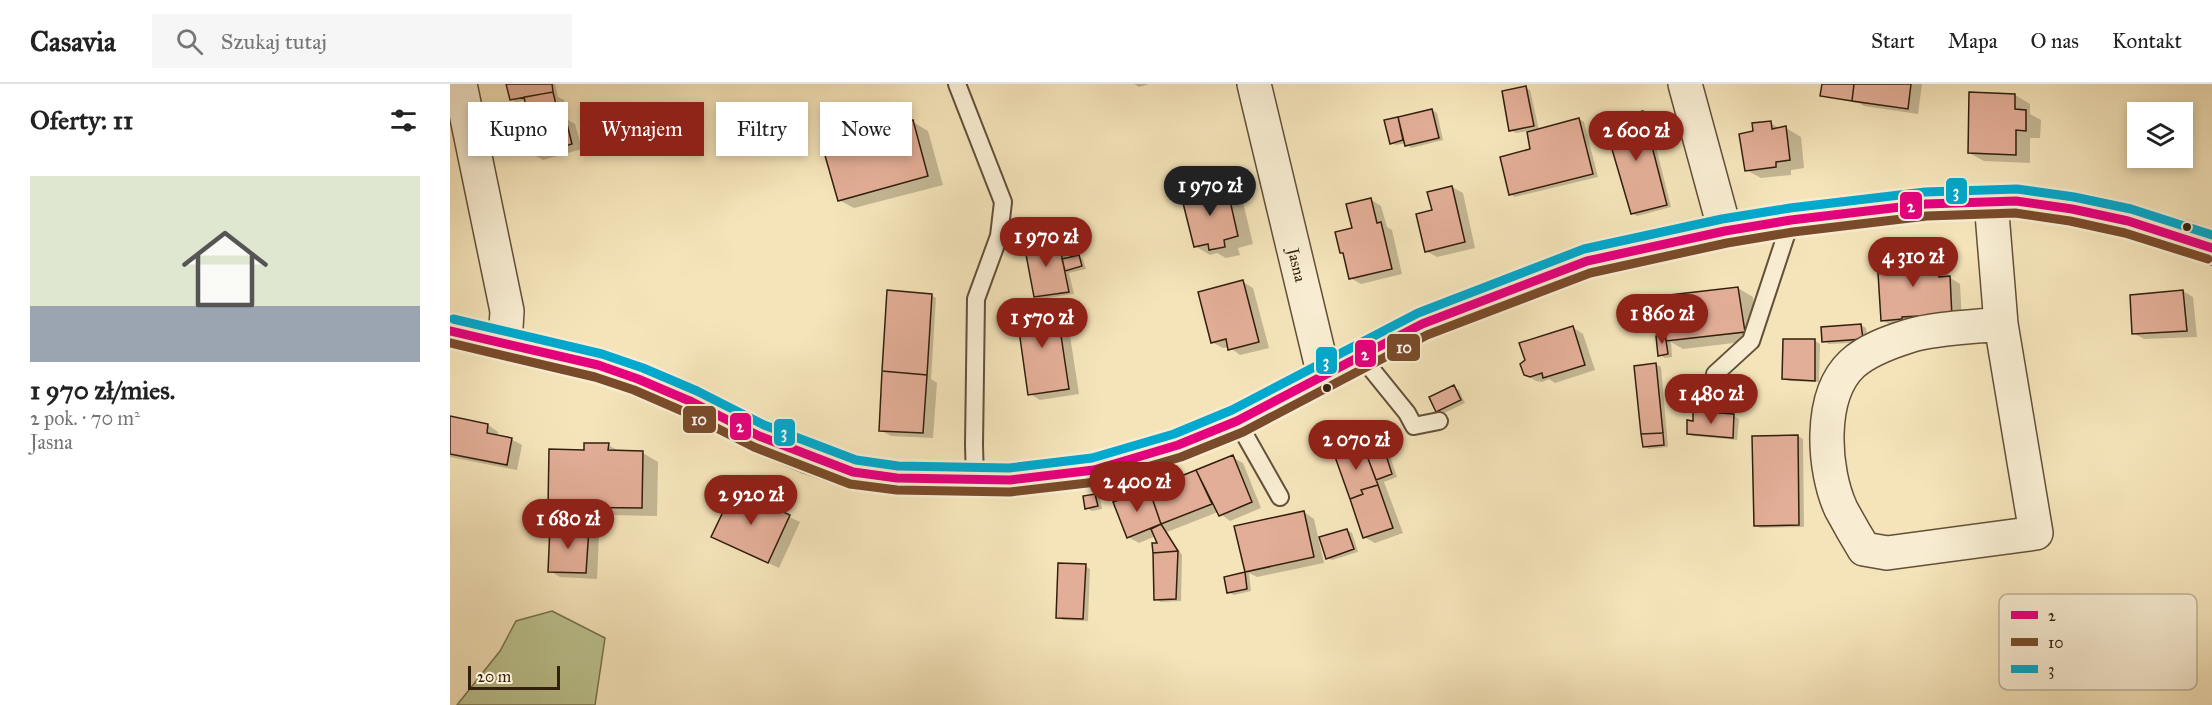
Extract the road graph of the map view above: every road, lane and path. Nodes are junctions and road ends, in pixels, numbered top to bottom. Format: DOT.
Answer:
graph roads {
  1 [pos="460,84"];
  2 [pos="957,84"];
  3 [pos="1254,84"];
  4 [pos="1685,84"];
  5 [pos="1991,201"];
  6 [pos="1791,220"];
  7 [pos="1725,231"];
  8 [pos="2212,248"];
  9 [pos="2001,324"];
  10 [pos="450,332"];
  11 [pos="505,344"];
  12 [pos="1360,355"];
  13 [pos="1715,374"];
  14 [pos="1324,376"];
  15 [pos="1236,421"];
  16 [pos="1439,421"];
  17 [pos="975,480"];
  18 [pos="1280,497"];
  1 -- 11 [label="street"];
  2 -- 17 [label="lane"];
  3 -- 14 [label="street, Jasna"];
  4 -- 7 [label="street"];
  5 -- 6 [label="street"];
  5 -- 8 [label="street"];
  5 -- 9 [label="street"];
  6 -- 7 [label="street"];
  6 -- 13 [label="lane"];
  7 -- 12 [label="street"];
  9 -- 9 [label="street"];
  10 -- 11 [label="street"];
  11 -- 17 [label="street"];
  12 -- 14 [label="street"];
  12 -- 16 [label="lane"];
  14 -- 15 [label="street"];
  15 -- 17 [label="street"];
  15 -- 18 [label="lane"];
}
